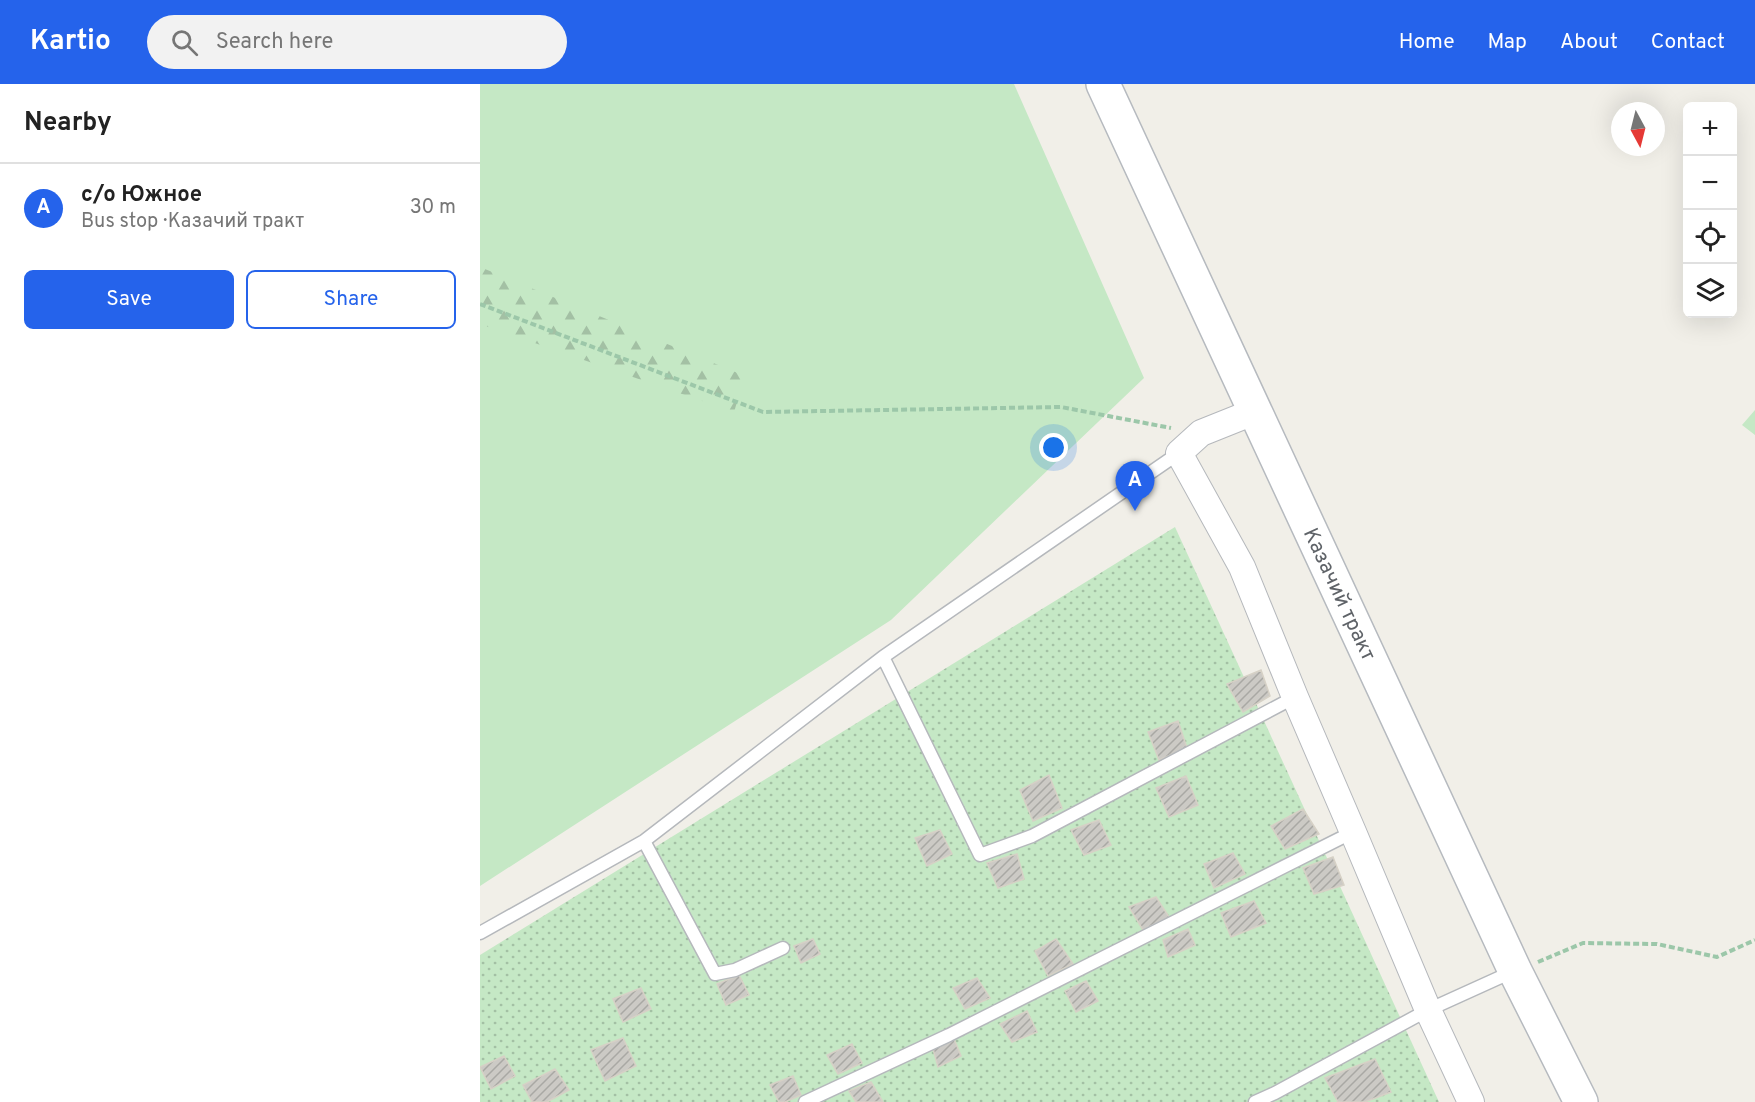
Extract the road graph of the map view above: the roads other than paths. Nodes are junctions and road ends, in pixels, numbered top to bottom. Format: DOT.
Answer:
graph roads {
  1 [pos="1103,84"];
  2 [pos="1256,411"];
  3 [pos="1179,453"];
  4 [pos="883,657"];
  5 [pos="1295,697"];
  6 [pos="1353,832"];
  7 [pos="644,841"];
  8 [pos="480,933"];
  9 [pos="783,948"];
  10 [pos="1515,971"];
  11 [pos="1428,1010"];
  12 [pos="805,1102"];
  13 [pos="1255,1102"];
  14 [pos="1471,1102"];
  15 [pos="1581,1102"];
  1 -- 2 [label="main road, Казачий тракт"];
  2 -- 3 [label="street"];
  2 -- 10 [label="main road, Казачий тракт"];
  3 -- 4 [label="lane"];
  3 -- 5 [label="street"];
  4 -- 5 [label="lane"];
  4 -- 7 [label="lane"];
  5 -- 6 [label="street"];
  6 -- 11 [label="street"];
  6 -- 12 [label="lane"];
  7 -- 8 [label="lane"];
  7 -- 9 [label="lane"];
  10 -- 11 [label="lane"];
  10 -- 15 [label="main road, Казачий тракт"];
  11 -- 13 [label="lane"];
  11 -- 14 [label="street"];
}
